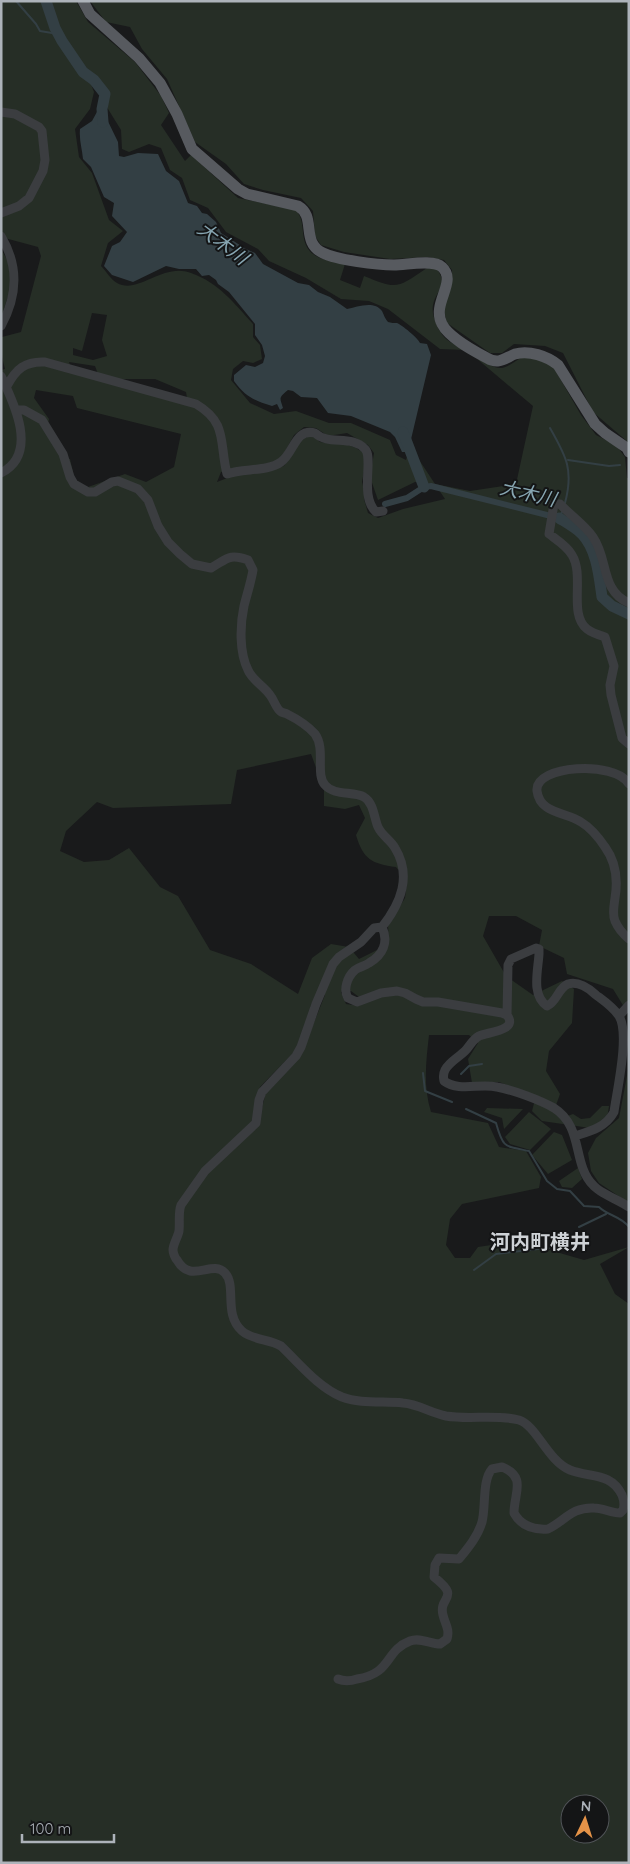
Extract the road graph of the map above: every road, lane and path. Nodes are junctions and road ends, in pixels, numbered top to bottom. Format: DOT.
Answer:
graph roads {
  1 [pos="83,1"];
  2 [pos="1,112"];
  3 [pos="1,213"];
  4 [pos="1,236"];
  5 [pos="1,326"];
  6 [pos="1,376"];
  7 [pos="7,386"];
  8 [pos="16,410"];
  9 [pos="629,452"];
  10 [pos="1,473"];
  11 [pos="383,511"];
  12 [pos="629,603"];
  13 [pos="629,744"];
  14 [pos="629,784"];
  15 [pos="382,927"];
  16 [pos="629,939"];
  17 [pos="629,1005"];
  18 [pos="508,1015"];
  19 [pos="618,1016"];
  20 [pos="575,1136"];
  21 [pos="629,1207"];
  22 [pos="338,1679"];
  1 -- 9 [label="main road"];
  2 -- 3 [label="street"];
  4 -- 5 [label="street"];
  6 -- 7 [label="street"];
  7 -- 8 [label="street"];
  7 -- 11 [label="street"];
  8 -- 10 [label="street"];
  8 -- 15 [label="street"];
  12 -- 13 [label="street"];
  14 -- 16 [label="street"];
  15 -- 18 [label="street"];
  15 -- 22 [label="street"];
  17 -- 19 [label="street"];
  18 -- 19 [label="street"];
  18 -- 20 [label="street"];
  19 -- 20 [label="street"];
  20 -- 21 [label="street"];
}
